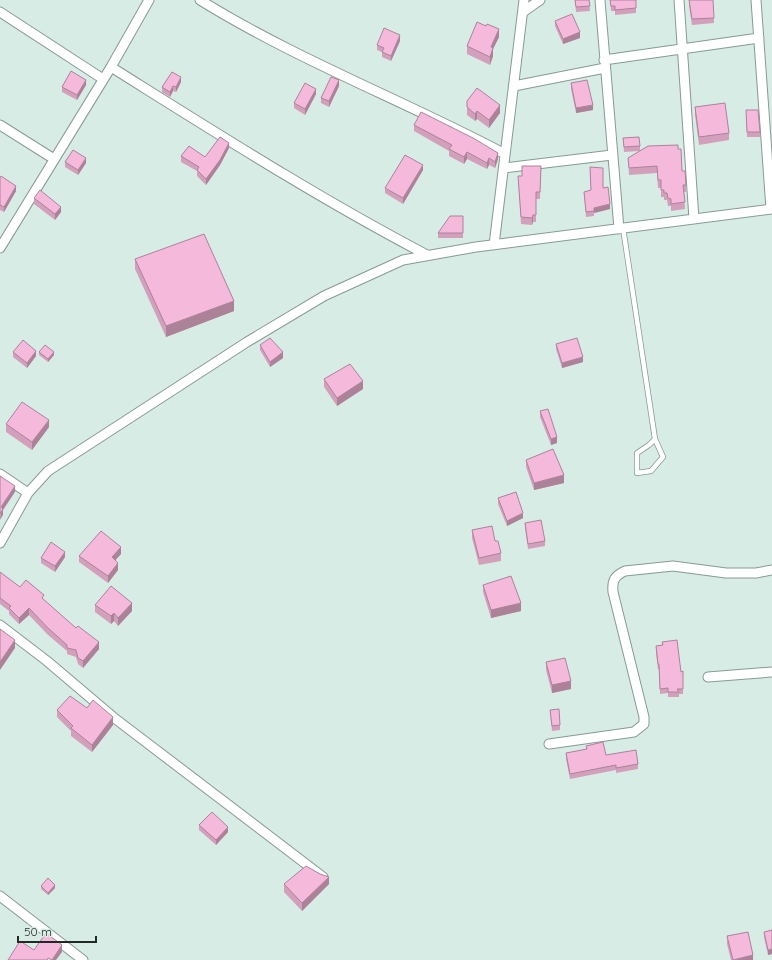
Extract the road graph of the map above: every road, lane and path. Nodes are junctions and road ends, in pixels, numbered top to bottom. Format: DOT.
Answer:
graph roads {
  1 [pos="149,0"];
  2 [pos="200,0"];
  3 [pos="524,0"];
  4 [pos="540,0"];
  5 [pos="600,0"];
  6 [pos="678,0"];
  7 [pos="756,0"];
  8 [pos="0,12"];
  9 [pos="523,12"];
  10 [pos="759,38"];
  11 [pos="682,49"];
  12 [pos="604,64"];
  13 [pos="111,67"];
  14 [pos="103,79"];
  15 [pos="514,86"];
  16 [pos="0,125"];
  17 [pos="505,154"];
  18 [pos="612,156"];
  19 [pos="54,159"];
  20 [pos="504,168"];
  21 [pos="771,209"];
  22 [pos="694,219"];
  23 [pos="621,229"];
  24 [pos="3,238"];
  25 [pos="494,245"];
  26 [pos="0,248"];
  27 [pos="427,255"];
  28 [pos="656,438"];
  29 [pos="0,474"];
  30 [pos="28,493"];
  31 [pos="0,543"];
  32 [pos="772,570"];
  33 [pos="0,625"];
  34 [pos="772,672"];
  35 [pos="708,677"];
  36 [pos="549,744"];
  37 [pos="323,877"];
  38 [pos="0,896"];
  39 [pos="82,960"];
  1 -- 13 [label="street"];
  2 -- 17 [label="street"];
  3 -- 9 [label="street"];
  4 -- 9 [label="street"];
  5 -- 12 [label="street"];
  6 -- 11 [label="street"];
  7 -- 10 [label="street"];
  8 -- 14 [label="street"];
  9 -- 15 [label="street"];
  10 -- 11 [label="street"];
  10 -- 21 [label="street"];
  11 -- 12 [label="street"];
  11 -- 22 [label="street"];
  12 -- 15 [label="street"];
  12 -- 18 [label="street"];
  13 -- 14 [label="street"];
  13 -- 27 [label="street"];
  14 -- 19 [label="street"];
  15 -- 17 [label="street"];
  16 -- 19 [label="street"];
  17 -- 20 [label="street"];
  18 -- 20 [label="street"];
  18 -- 23 [label="street"];
  19 -- 24 [label="street"];
  20 -- 25 [label="street"];
  21 -- 22 [label="street"];
  22 -- 23 [label="street"];
  23 -- 25 [label="street"];
  23 -- 28 [label="lane"];
  24 -- 26 [label="street"];
  25 -- 27 [label="street"];
  27 -- 30 [label="street"];
  28 -- 28 [label="lane"];
  29 -- 30 [label="street"];
  30 -- 31 [label="street"];
  32 -- 36 [label="street"];
  33 -- 37 [label="street"];
  34 -- 35 [label="street"];
  38 -- 39 [label="street"];
}
